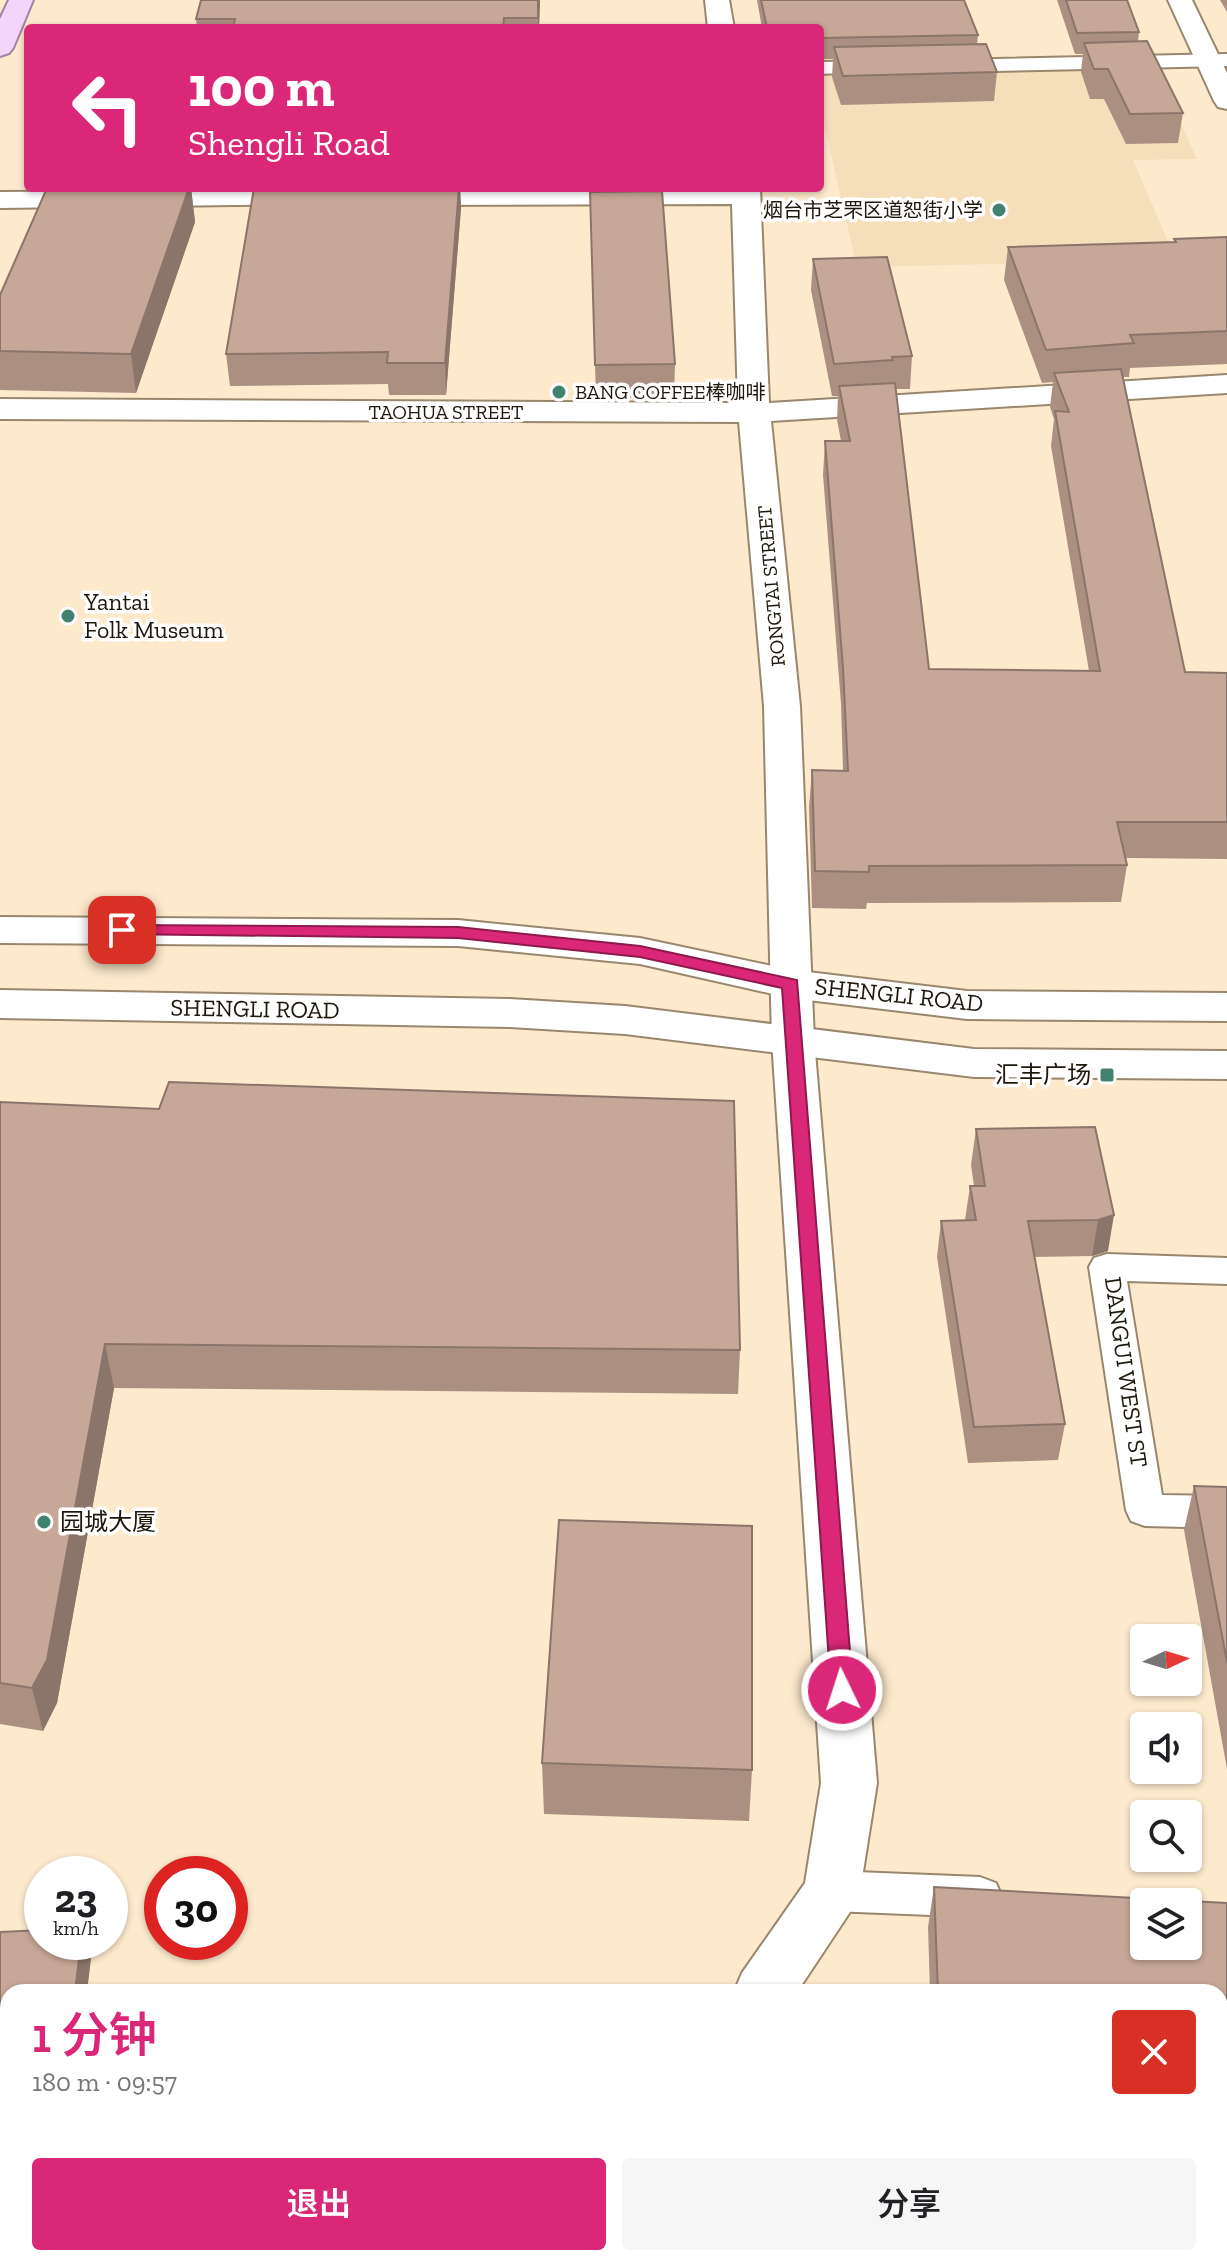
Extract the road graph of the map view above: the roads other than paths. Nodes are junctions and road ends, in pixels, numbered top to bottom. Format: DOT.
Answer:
graph roads {
  1 [pos="21,0"];
  2 [pos="717,0"];
  3 [pos="1180,0"];
  4 [pos="720,24"];
  5 [pos="0,48"];
  6 [pos="1218,60"];
  7 [pos="929,66"];
  8 [pos="898,67"];
  9 [pos="824,68"];
  10 [pos="1227,101"];
  11 [pos="695,192"];
  12 [pos="747,192"];
  13 [pos="334,198"];
  14 [pos="382,198"];
  15 [pos="0,200"];
  16 [pos="1227,384"];
  17 [pos="0,409"];
  18 [pos="754,413"];
  19 [pos="0,930"];
  20 [pos="791,984"];
  21 [pos="0,1004"];
  22 [pos="1227,1007"];
  23 [pos="793,1040"];
  24 [pos="1227,1065"];
  25 [pos="1227,1271"];
  26 [pos="1227,1512"];
  27 [pos="832,1891"];
  28 [pos="1019,1898"];
  29 [pos="768,1984"];
  1 -- 5 [label="main road"];
  2 -- 4 [label="street"];
  3 -- 6 [label="street"];
  6 -- 7 [label="lane"];
  6 -- 10 [label="street"];
  8 -- 9 [label="lane"];
  11 -- 14 [label="street"];
  12 -- 18 [label="street, RONGTAI STREET"];
  13 -- 15 [label="street"];
  16 -- 18 [label="street, TAOHUA STREET"];
  17 -- 18 [label="street, TAOHUA STREET"];
  18 -- 20 [label="street, RONGTAI STREET"];
  19 -- 20 [label="street, SHENGLI ROAD"];
  20 -- 22 [label="street, SHENGLI ROAD"];
  20 -- 23 [label="street, RONGTAI STREET"];
  21 -- 23 [label="street, SHENGLI ROAD"];
  23 -- 24 [label="street, SHENGLI ROAD"];
  23 -- 27 [label="street, RONGTAI STREET"];
  25 -- 26 [label="lane, DANGUI WEST ST"];
  27 -- 28 [label="lane"];
  27 -- 29 [label="street"];
}
